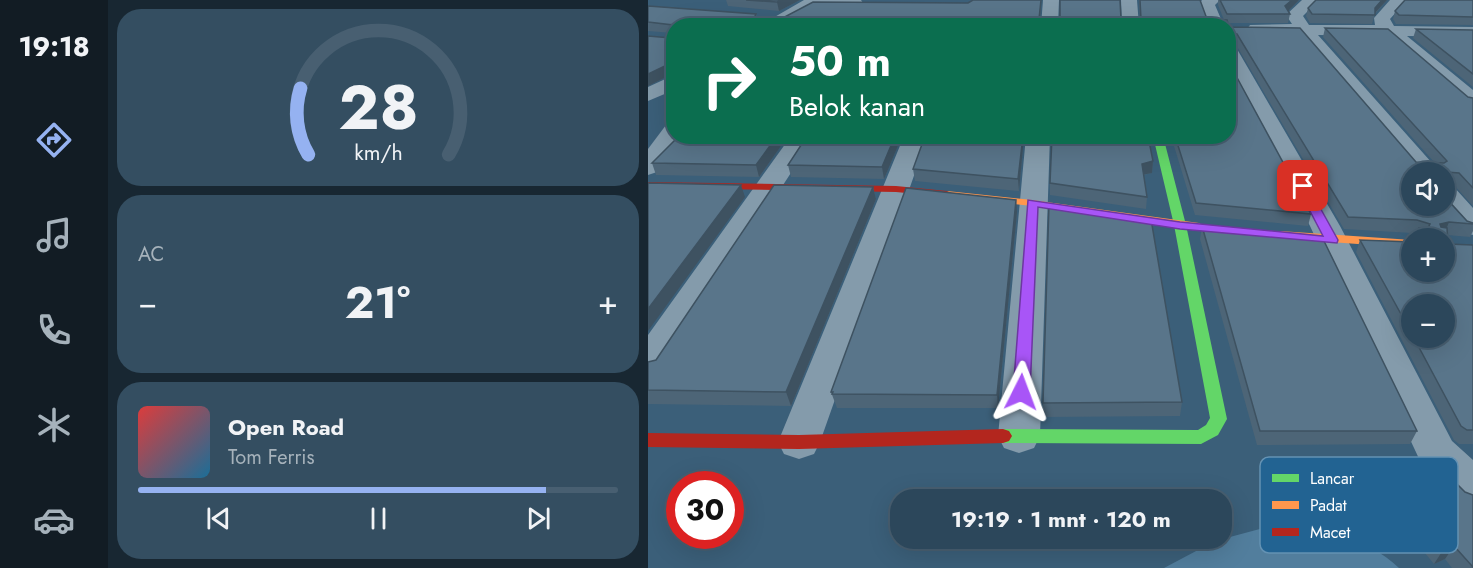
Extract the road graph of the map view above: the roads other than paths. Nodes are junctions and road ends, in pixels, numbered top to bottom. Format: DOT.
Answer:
graph roads {
  1 [pos="790,0"];
  2 [pos="1051,0"];
  3 [pos="1129,0"];
  4 [pos="1212,0"];
  5 [pos="1311,0"];
  6 [pos="1400,0"];
  7 [pos="810,3"];
  8 [pos="872,3"];
  9 [pos="779,18"];
  10 [pos="1050,18"];
  11 [pos="1130,18"];
  12 [pos="1213,18"];
  13 [pos="1303,29"];
  14 [pos="1389,30"];
  15 [pos="1473,32"];
  16 [pos="1236,39"];
  17 [pos="1236,43"];
  18 [pos="648,78"];
  19 [pos="666,80"];
  20 [pos="666,85"];
  21 [pos="648,94"];
  22 [pos="1473,101"];
  23 [pos="666,141"];
  24 [pos="798,144"];
  25 [pos="913,144"];
  26 [pos="1037,144"];
  27 [pos="1160,144"];
  28 [pos="1418,162"];
  29 [pos="648,167"];
  30 [pos="648,185"];
  31 [pos="769,186"];
  32 [pos="896,189"];
  33 [pos="1032,203"];
  34 [pos="1455,215"];
  35 [pos="1180,225"];
  36 [pos="1215,229"];
  37 [pos="1262,233"];
  38 [pos="1332,240"];
  39 [pos="1467,240"];
  40 [pos="1401,243"];
  41 [pos="648,363"];
  42 [pos="1019,436"];
  43 [pos="648,440"];
  44 [pos="799,442"];
  45 [pos="1441,457"];
  46 [pos="1458,474"];
  47 [pos="1473,489"];
  1 -- 7 [label="street"];
  2 -- 10 [label="street"];
  3 -- 11 [label="street"];
  4 -- 12 [label="street"];
  5 -- 13 [label="street"];
  6 -- 14 [label="street"];
  7 -- 8 [label="street"];
  7 -- 9 [label="street"];
  13 -- 14 [label="street"];
  13 -- 16 [label="street"];
  13 -- 28 [label="street"];
  14 -- 15 [label="street"];
  14 -- 22 [label="street"];
  17 -- 38 [label="street"];
  18 -- 19 [label="street"];
  20 -- 21 [label="street"];
  23 -- 29 [label="street"];
  24 -- 31 [label="street"];
  25 -- 32 [label="street"];
  26 -- 33 [label="street"];
  27 -- 35 [label="street"];
  30 -- 31 [label="street"];
  31 -- 32 [label="street"];
  31 -- 41 [label="street"];
  32 -- 33 [label="street"];
  32 -- 44 [label="street"];
  33 -- 35 [label="street"];
  33 -- 42 [label="street"];
  34 -- 39 [label="street"];
  35 -- 36 [label="street"];
  35 -- 42 [label="street"];
  37 -- 38 [label="street"];
  38 -- 40 [label="street"];
  38 -- 45 [label="street"];
  42 -- 44 [label="street"];
  43 -- 44 [label="street"];
  46 -- 47 [label="street"];
}
